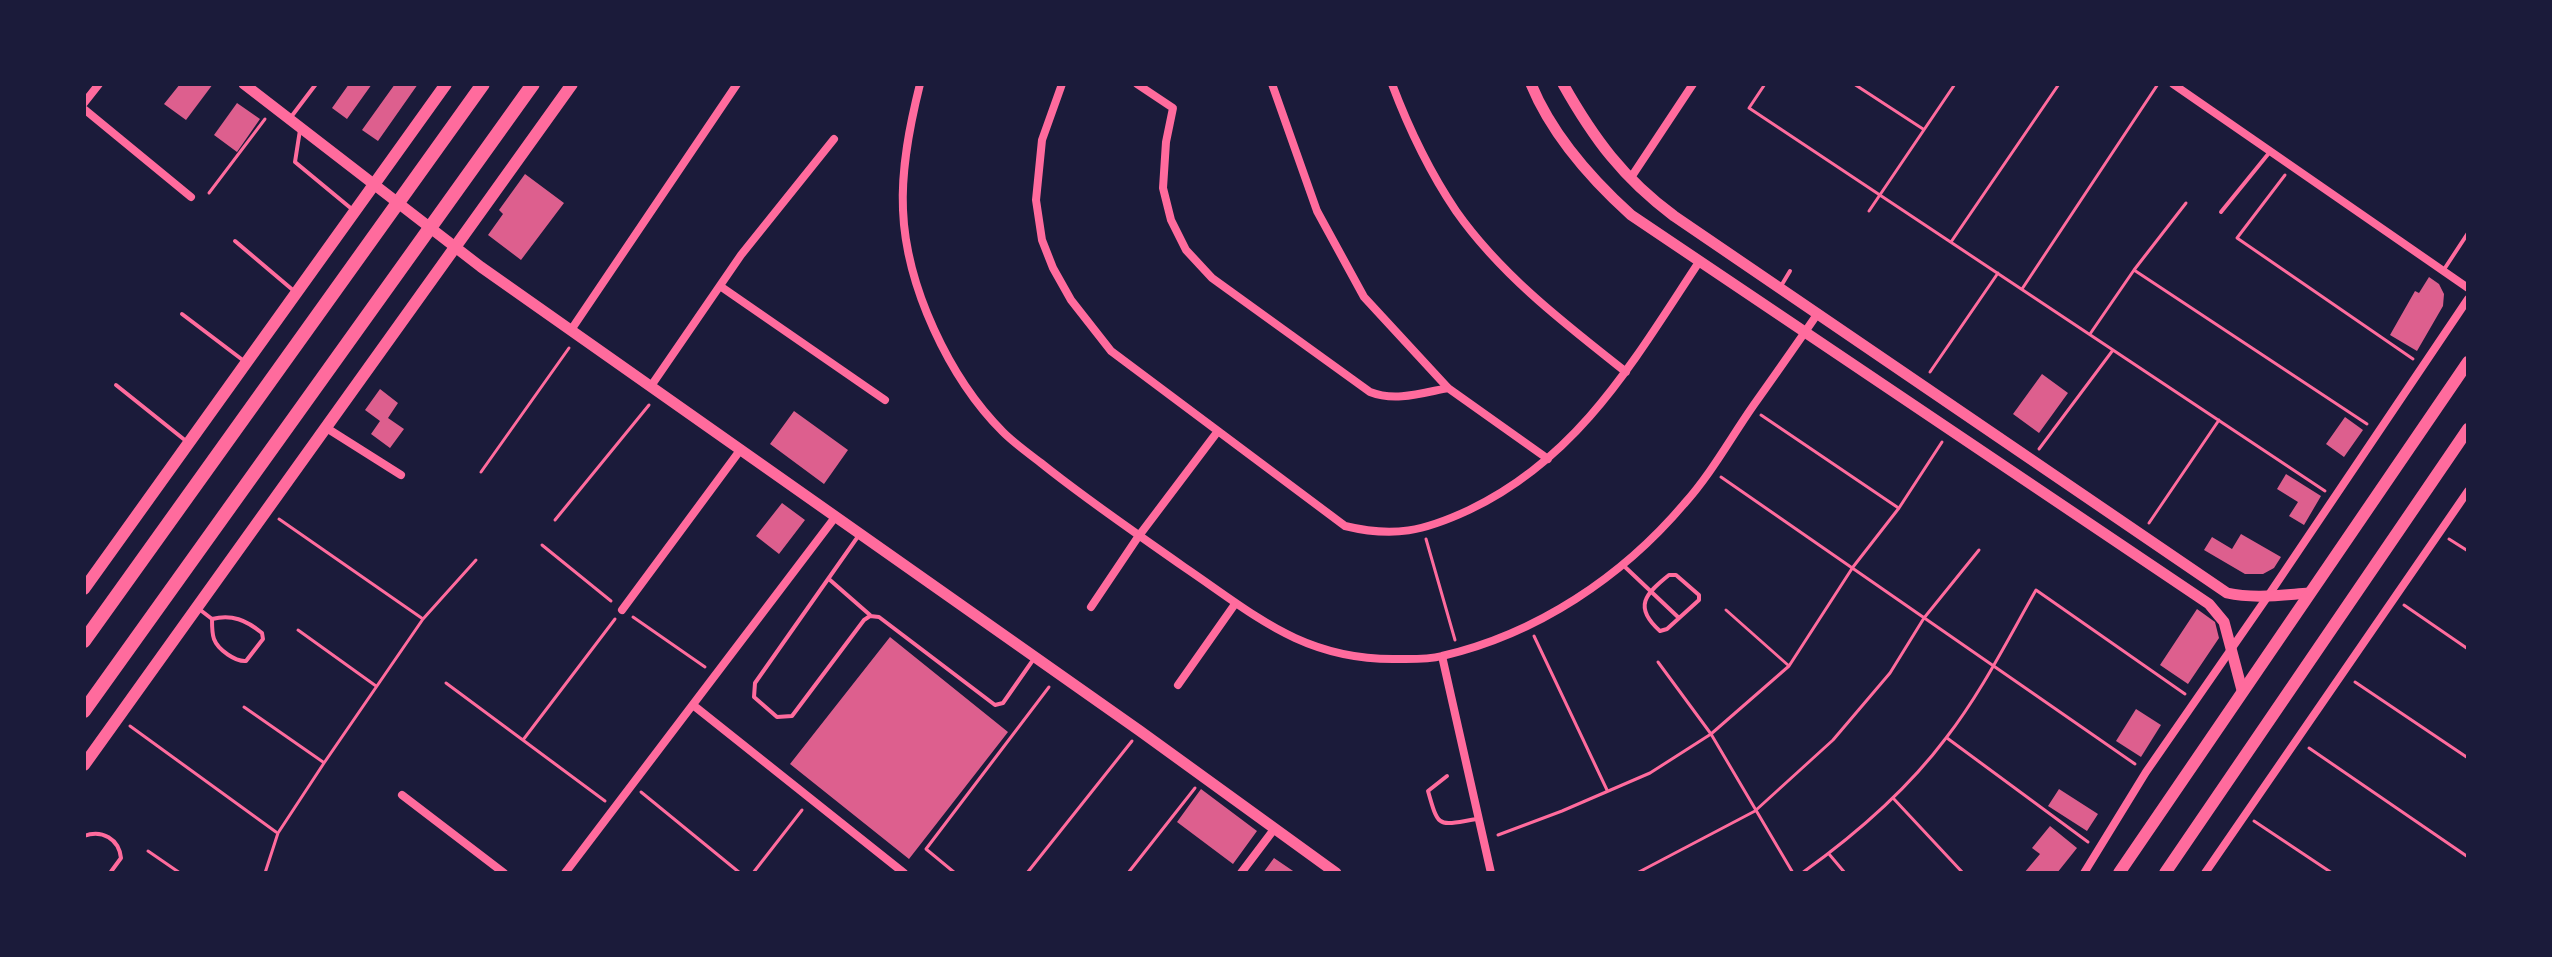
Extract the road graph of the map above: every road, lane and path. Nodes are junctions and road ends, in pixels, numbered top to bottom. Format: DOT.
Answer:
graph roads {
  1 [pos="99,84"];
  2 [pos="244,84"];
  3 [pos="316,84"];
  4 [pos="446,84"];
  5 [pos="483,84"];
  6 [pos="533,84"];
  7 [pos="572,84"];
  8 [pos="737,84"];
  9 [pos="920,84"];
  10 [pos="1062,84"];
  11 [pos="1137,84"];
  12 [pos="1272,84"];
  13 [pos="1392,84"];
  14 [pos="1531,84"];
  15 [pos="1563,84"];
  16 [pos="1693,84"];
  17 [pos="1765,84"];
  18 [pos="1854,84"];
  19 [pos="1955,84"];
  20 [pos="2059,84"];
  21 [pos="2158,84"];
  22 [pos="2173,84"];
  23 [pos="84,106"];
  24 [pos="274,107"];
  25 [pos="289,119"];
  26 [pos="300,127"];
  27 [pos="1923,129"];
  28 [pos="834,139"];
  29 [pos="2270,151"];
  30 [pos="2292,166"];
  31 [pos="1630,179"];
  32 [pos="373,184"];
  33 [pos="209,193"];
  34 [pos="1881,195"];
  35 [pos="191,197"];
  36 [pos="397,203"];
  37 [pos="2186,203"];
  38 [pos="354,211"];
  39 [pos="1869,211"];
  40 [pos="2221,212"];
  41 [pos="429,228"];
  42 [pos="2468,233"];
  43 [pos="235,241"];
  44 [pos="1951,242"];
  45 [pos="454,246"];
  46 [pos="1699,262"];
  47 [pos="2134,270"];
  48 [pos="1790,271"];
  49 [pos="2443,271"];
  50 [pos="1998,273"];
  51 [pos="720,286"];
  52 [pos="1781,286"];
  53 [pos="2468,288"];
  54 [pos="2022,289"];
  55 [pos="296,292"];
  56 [pos="2468,299"];
  57 [pos="1818,313"];
  58 [pos="182,314"];
  59 [pos="1805,332"];
  60 [pos="575,333"];
  61 [pos="2090,334"];
  62 [pos="2113,350"];
  63 [pos="2468,362"];
  64 [pos="246,363"];
  65 [pos="2422,365"];
  66 [pos="1626,372"];
  67 [pos="1922,384"];
  68 [pos="116,385"];
  69 [pos="1448,388"];
  70 [pos="655,389"];
  71 [pos="885,400"];
  72 [pos="1751,409"];
  73 [pos="2219,420"];
  74 [pos="325,427"];
  75 [pos="2468,429"];
  76 [pos="1950,430"];
  77 [pos="1218,431"];
  78 [pos="2378,431"];
  79 [pos="188,443"];
  80 [pos="741,449"];
  81 [pos="1548,459"];
  82 [pos="2032,459"];
  83 [pos="1711,470"];
  84 [pos="481,472"];
  85 [pos="401,475"];
  86 [pos="2468,491"];
  87 [pos="2334,497"];
  88 [pos="1899,508"];
  89 [pos="266,509"];
  90 [pos="836,516"];
  91 [pos="555,520"];
  92 [pos="1423,528"];
  93 [pos="860,533"];
  94 [pos="2439,533"];
  95 [pos="2142,534"];
  96 [pos="1138,537"];
  97 [pos="1979,550"];
  98 [pos="2468,551"];
  99 [pos="476,560"];
  100 [pos="1624,566"];
  101 [pos="1853,567"];
  102 [pos="830,580"];
  103 [pos="84,589"];
  104 [pos="1652,589"];
  105 [pos="2309,593"];
  106 [pos="2268,596"];
  107 [pos="2395,598"];
  108 [pos="1235,604"];
  109 [pos="1091,607"];
  110 [pos="197,608"];
  111 [pos="622,610"];
  112 [pos="1726,610"];
  113 [pos="870,616"];
  114 [pos="1679,618"];
  115 [pos="1924,618"];
  116 [pos="212,619"];
  117 [pos="423,619"];
  118 [pos="1529,625"];
  119 [pos="298,630"];
  120 [pos="84,641"];
  121 [pos="2232,646"];
  122 [pos="2468,649"];
  123 [pos="1458,651"];
  124 [pos="1442,656"];
  125 [pos="1035,657"];
  126 [pos="1658,662"];
  127 [pos="1992,665"];
  128 [pos="1789,666"];
  129 [pos="2342,673"];
  130 [pos="1060,674"];
  131 [pos="446,683"];
  132 [pos="1178,685"];
  133 [pos="376,686"];
  134 [pos="2242,690"];
  135 [pos="2195,701"];
  136 [pos="693,705"];
  137 [pos="244,707"];
  138 [pos="84,711"];
  139 [pos="118,717"];
  140 [pos="1140,731"];
  141 [pos="1711,734"];
  142 [pos="1947,738"];
  143 [pos="2296,739"];
  144 [pos="523,740"];
  145 [pos="2468,758"];
  146 [pos="324,763"];
  147 [pos="84,765"];
  148 [pos="2146,772"];
  149 [pos="1447,776"];
  150 [pos="1204,777"];
  151 [pos="632,785"];
  152 [pos="1607,790"];
  153 [pos="402,795"];
  154 [pos="1893,798"];
  155 [pos="811,799"];
  156 [pos="614,808"];
  157 [pos="1755,811"];
  158 [pos="2245,814"];
  159 [pos="1477,819"];
  160 [pos="1275,828"];
  161 [pos="278,833"];
  162 [pos="84,836"];
  163 [pos="1484,840"];
  164 [pos="2098,850"];
  165 [pos="148,851"];
  166 [pos="1829,854"];
  167 [pos="2468,857"];
  168 [pos="110,873"];
  169 [pos="180,873"];
  170 [pos="264,873"];
  171 [pos="504,873"];
  172 [pos="565,873"];
  173 [pos="740,873"];
  174 [pos="753,873"];
  175 [pos="904,873"];
  176 [pos="955,873"];
  177 [pos="1027,873"];
  178 [pos="1128,873"];
  179 [pos="1241,873"];
  180 [pos="1336,873"];
  181 [pos="1491,873"];
  182 [pos="1637,873"];
  183 [pos="1793,873"];
  184 [pos="1802,873"];
  185 [pos="1845,873"];
  186 [pos="1963,873"];
  187 [pos="2084,873"];
  188 [pos="2119,873"];
  189 [pos="2165,873"];
  190 [pos="2205,873"];
  191 [pos="2332,873"];
  1 -- 23 [label="street"];
  2 -- 24 [label="street"];
  3 -- 25 [label="lane"];
  4 -- 32 [label="main road"];
  5 -- 36 [label="main road"];
  6 -- 41 [label="main road"];
  7 -- 45 [label="main road"];
  8 -- 60 [label="street"];
  9 -- 96 [label="street"];
  10 -- 77 [label="street"];
  11 -- 69 [label="street"];
  12 -- 69 [label="street"];
  13 -- 66 [label="street"];
  14 -- 46 [label="street"];
  15 -- 31 [label="street"];
  16 -- 31 [label="street"];
  17 -- 34 [label="path"];
  18 -- 27 [label="path"];
  19 -- 27 [label="path"];
  20 -- 44 [label="path"];
  21 -- 54 [label="path"];
  22 -- 29 [label="street"];
  23 -- 35 [label="street"];
  24 -- 25 [label="street"];
  24 -- 33 [label="path"];
  25 -- 26 [label="street"];
  26 -- 32 [label="street"];
  26 -- 38 [label="lane"];
  27 -- 34 [label="path"];
  28 -- 51 [label="street"];
  29 -- 30 [label="street"];
  29 -- 40 [label="lane"];
  30 -- 49 [label="street"];
  30 -- 65 [label="path"];
  31 -- 52 [label="street"];
  32 -- 36 [label="street"];
  32 -- 38 [label="main road"];
  34 -- 39 [label="path"];
  34 -- 44 [label="path"];
  36 -- 41 [label="street"];
  36 -- 120 [label="main road"];
  37 -- 47 [label="path"];
  38 -- 55 [label="main road"];
  41 -- 45 [label="street"];
  41 -- 138 [label="main road"];
  42 -- 49 [label="lane"];
  43 -- 55 [label="lane"];
  44 -- 50 [label="path"];
  45 -- 60 [label="street"];
  45 -- 74 [label="main road"];
  46 -- 59 [label="street"];
  46 -- 66 [label="street"];
  47 -- 61 [label="path"];
  47 -- 78 [label="path"];
  48 -- 52 [label="lane"];
  49 -- 53 [label="street"];
  50 -- 54 [label="path"];
  50 -- 67 [label="path"];
  51 -- 70 [label="street"];
  51 -- 71 [label="street"];
  52 -- 57 [label="street"];
  54 -- 61 [label="path"];
  55 -- 64 [label="main road"];
  56 -- 65 [label="street"];
  57 -- 59 [label="street"];
  57 -- 67 [label="street"];
  58 -- 64 [label="lane"];
  59 -- 72 [label="street"];
  59 -- 76 [label="street"];
  60 -- 70 [label="street"];
  60 -- 84 [label="path"];
  61 -- 62 [label="path"];
  62 -- 73 [label="path"];
  62 -- 82 [label="path"];
  63 -- 105 [label="main road"];
  64 -- 79 [label="main road"];
  65 -- 78 [label="street"];
  66 -- 81 [label="street"];
  67 -- 82 [label="street"];
  68 -- 79 [label="lane"];
  69 -- 81 [label="street"];
  70 -- 80 [label="street"];
  70 -- 91 [label="path"];
  72 -- 83 [label="street"];
  72 -- 88 [label="path"];
  73 -- 87 [label="path"];
  73 -- 95 [label="path"];
  74 -- 85 [label="street"];
  74 -- 89 [label="main road"];
  75 -- 189 [label="main road"];
  76 -- 88 [label="path"];
  76 -- 121 [label="street"];
  77 -- 92 [label="street"];
  77 -- 96 [label="street"];
  78 -- 87 [label="street"];
  79 -- 103 [label="main road"];
  80 -- 90 [label="street"];
  80 -- 111 [label="street"];
  81 -- 92 [label="street"];
  82 -- 95 [label="street"];
  83 -- 100 [label="street"];
  83 -- 101 [label="path"];
  86 -- 94 [label="street"];
  87 -- 106 [label="street"];
  88 -- 101 [label="path"];
  89 -- 110 [label="main road"];
  89 -- 117 [label="path"];
  90 -- 93 [label="street"];
  90 -- 136 [label="street"];
  92 -- 123 [label="path"];
  93 -- 102 [label="lane"];
  93 -- 125 [label="street"];
  94 -- 98 [label="path"];
  94 -- 107 [label="street"];
  95 -- 106 [label="street"];
  96 -- 108 [label="street"];
  96 -- 109 [label="street"];
  97 -- 115 [label="path"];
  99 -- 117 [label="path"];
  100 -- 104 [label="lane"];
  100 -- 118 [label="street"];
  101 -- 115 [label="path"];
  101 -- 128 [label="path"];
  102 -- 113 [label="lane"];
  102 -- 113 [label="lane"];
  104 -- 114 [label="lane"];
  104 -- 114 [label="lane"];
  104 -- 114 [label="lane"];
  105 -- 106 [label="street"];
  105 -- 134 [label="main road"];
  106 -- 121 [label="street"];
  107 -- 122 [label="path"];
  107 -- 129 [label="street"];
  108 -- 124 [label="street"];
  108 -- 132 [label="street"];
  110 -- 116 [label="lane"];
  110 -- 139 [label="main road"];
  111 -- 144 [label="path"];
  112 -- 128 [label="path"];
  113 -- 125 [label="lane"];
  115 -- 127 [label="path"];
  115 -- 157 [label="path"];
  116 -- 116 [label="lane"];
  117 -- 133 [label="path"];
  118 -- 123 [label="street"];
  118 -- 152 [label="path"];
  119 -- 133 [label="path"];
  121 -- 134 [label="street"];
  121 -- 135 [label="street"];
  123 -- 124 [label="street"];
  124 -- 159 [label="street"];
  125 -- 130 [label="street"];
  126 -- 141 [label="path"];
  127 -- 135 [label="path"];
  127 -- 142 [label="path"];
  127 -- 148 [label="path"];
  128 -- 141 [label="path"];
  129 -- 143 [label="street"];
  129 -- 145 [label="path"];
  130 -- 140 [label="street"];
  130 -- 176 [label="path"];
  131 -- 144 [label="path"];
  133 -- 146 [label="path"];
  134 -- 188 [label="main road"];
  135 -- 148 [label="street"];
  136 -- 151 [label="street"];
  136 -- 155 [label="street"];
  137 -- 146 [label="path"];
  139 -- 147 [label="main road"];
  139 -- 161 [label="path"];
  140 -- 150 [label="street"];
  140 -- 177 [label="path"];
  141 -- 152 [label="path"];
  141 -- 157 [label="path"];
  142 -- 154 [label="path"];
  142 -- 164 [label="path"];
  143 -- 158 [label="street"];
  143 -- 167 [label="path"];
  144 -- 156 [label="path"];
  146 -- 161 [label="path"];
  148 -- 164 [label="street"];
  149 -- 159 [label="lane"];
  150 -- 160 [label="street"];
  150 -- 178 [label="path"];
  151 -- 156 [label="street"];
  151 -- 173 [label="path"];
  152 -- 163 [label="path"];
  153 -- 171 [label="street"];
  154 -- 166 [label="path"];
  154 -- 186 [label="path"];
  155 -- 174 [label="path"];
  155 -- 175 [label="street"];
  156 -- 172 [label="street"];
  157 -- 182 [label="path"];
  157 -- 183 [label="path"];
  158 -- 190 [label="street"];
  158 -- 191 [label="path"];
  159 -- 163 [label="street"];
  160 -- 179 [label="street"];
  160 -- 180 [label="street"];
  161 -- 170 [label="path"];
  162 -- 168 [label="lane"];
  163 -- 181 [label="street"];
  164 -- 187 [label="street"];
  165 -- 169 [label="path"];
  166 -- 184 [label="path"];
  166 -- 185 [label="path"];
}
